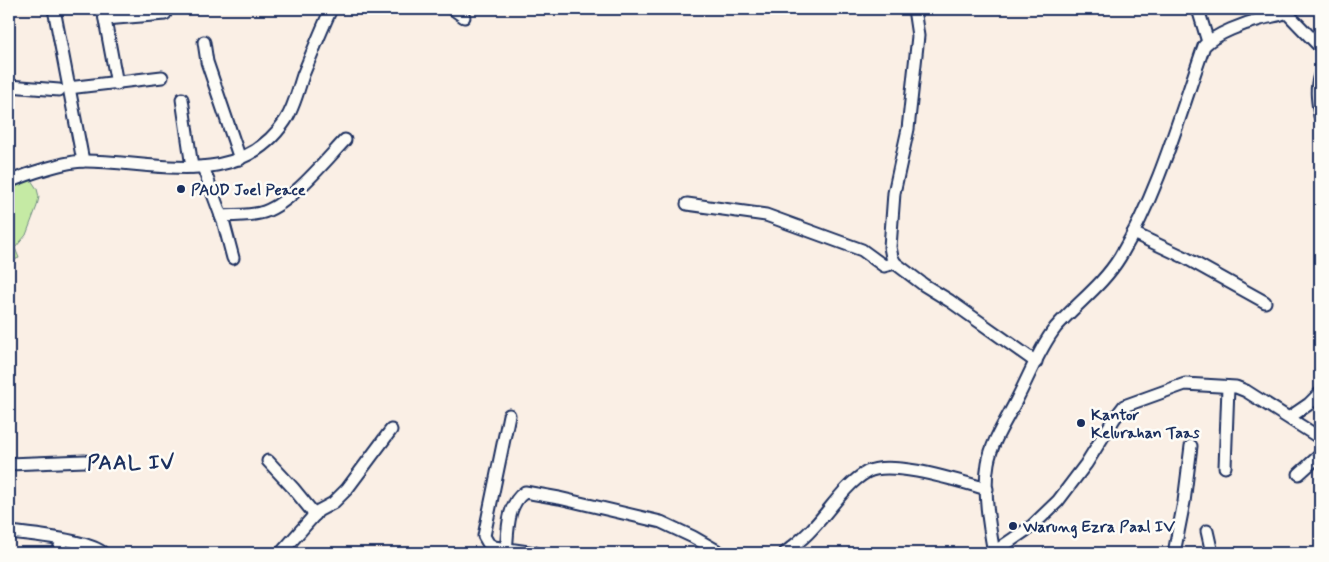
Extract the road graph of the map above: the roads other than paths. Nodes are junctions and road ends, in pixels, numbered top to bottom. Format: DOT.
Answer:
graph roads {
  1 [pos="54,9"];
  2 [pos="331,9"];
  3 [pos="453,9"];
  4 [pos="914,9"];
  5 [pos="1198,9"];
  6 [pos="1288,10"];
  7 [pos="104,14"];
  8 [pos="166,14"];
  9 [pos="464,17"];
  10 [pos="204,42"];
  11 [pos="1208,42"];
  12 [pos="1320,47"];
  13 [pos="1320,75"];
  14 [pos="162,77"];
  15 [pos="117,84"];
  16 [pos="9,86"];
  17 [pos="64,89"];
  18 [pos="182,99"];
  19 [pos="1320,116"];
  20 [pos="344,140"];
  21 [pos="240,159"];
  22 [pos="83,161"];
  23 [pos="198,167"];
  24 [pos="9,182"];
  25 [pos="687,204"];
  26 [pos="221,216"];
  27 [pos="1133,233"];
  28 [pos="233,258"];
  29 [pos="895,264"];
  30 [pos="1265,302"];
  31 [pos="1036,362"];
  32 [pos="1237,388"];
  33 [pos="1320,393"];
  34 [pos="509,415"];
  35 [pos="1290,417"];
  36 [pos="391,430"];
  37 [pos="1320,438"];
  38 [pos="1191,446"];
  39 [pos="1320,454"];
  40 [pos="85,461"];
  41 [pos="268,461"];
  42 [pos="9,464"];
  43 [pos="1225,467"];
  44 [pos="1299,474"];
  45 [pos="987,489"];
  46 [pos="315,515"];
  47 [pos="1207,531"];
  48 [pos="9,532"];
  49 [pos="62,540"];
  50 [pos="506,551"];
  51 [pos="58,553"];
  52 [pos="103,553"];
  53 [pos="281,553"];
  54 [pos="535,553"];
  55 [pos="721,553"];
  56 [pos="785,553"];
  57 [pos="994,553"];
  58 [pos="1174,553"];
  59 [pos="1212,553"];
  1 -- 17 [label="street"];
  2 -- 21 [label="street"];
  3 -- 9 [label="street"];
  4 -- 29 [label="street"];
  5 -- 11 [label="street"];
  6 -- 11 [label="street"];
  6 -- 12 [label="street"];
  7 -- 8 [label="street"];
  7 -- 15 [label="street"];
  10 -- 21 [label="street"];
  11 -- 27 [label="street"];
  13 -- 19 [label="street"];
  14 -- 15 [label="street"];
  15 -- 17 [label="street"];
  16 -- 17 [label="street"];
  17 -- 22 [label="street"];
  18 -- 23 [label="street"];
  20 -- 26 [label="street"];
  21 -- 23 [label="street"];
  22 -- 23 [label="street"];
  22 -- 24 [label="street"];
  23 -- 26 [label="street"];
  25 -- 29 [label="street"];
  26 -- 28 [label="street"];
  27 -- 30 [label="street"];
  27 -- 31 [label="street"];
  29 -- 31 [label="street"];
  31 -- 45 [label="street"];
  32 -- 35 [label="street"];
  32 -- 43 [label="street"];
  32 -- 57 [label="street"];
  33 -- 35 [label="street"];
  34 -- 50 [label="street"];
  35 -- 37 [label="street"];
  36 -- 46 [label="street"];
  38 -- 58 [label="street"];
  39 -- 44 [label="street"];
  40 -- 42 [label="street"];
  41 -- 46 [label="street"];
  45 -- 56 [label="street"];
  45 -- 57 [label="street"];
  46 -- 53 [label="street"];
  47 -- 59 [label="street"];
  48 -- 49 [label="street"];
  49 -- 51 [label="street"];
  49 -- 52 [label="street"];
  50 -- 54 [label="street"];
  50 -- 55 [label="street"];
}
